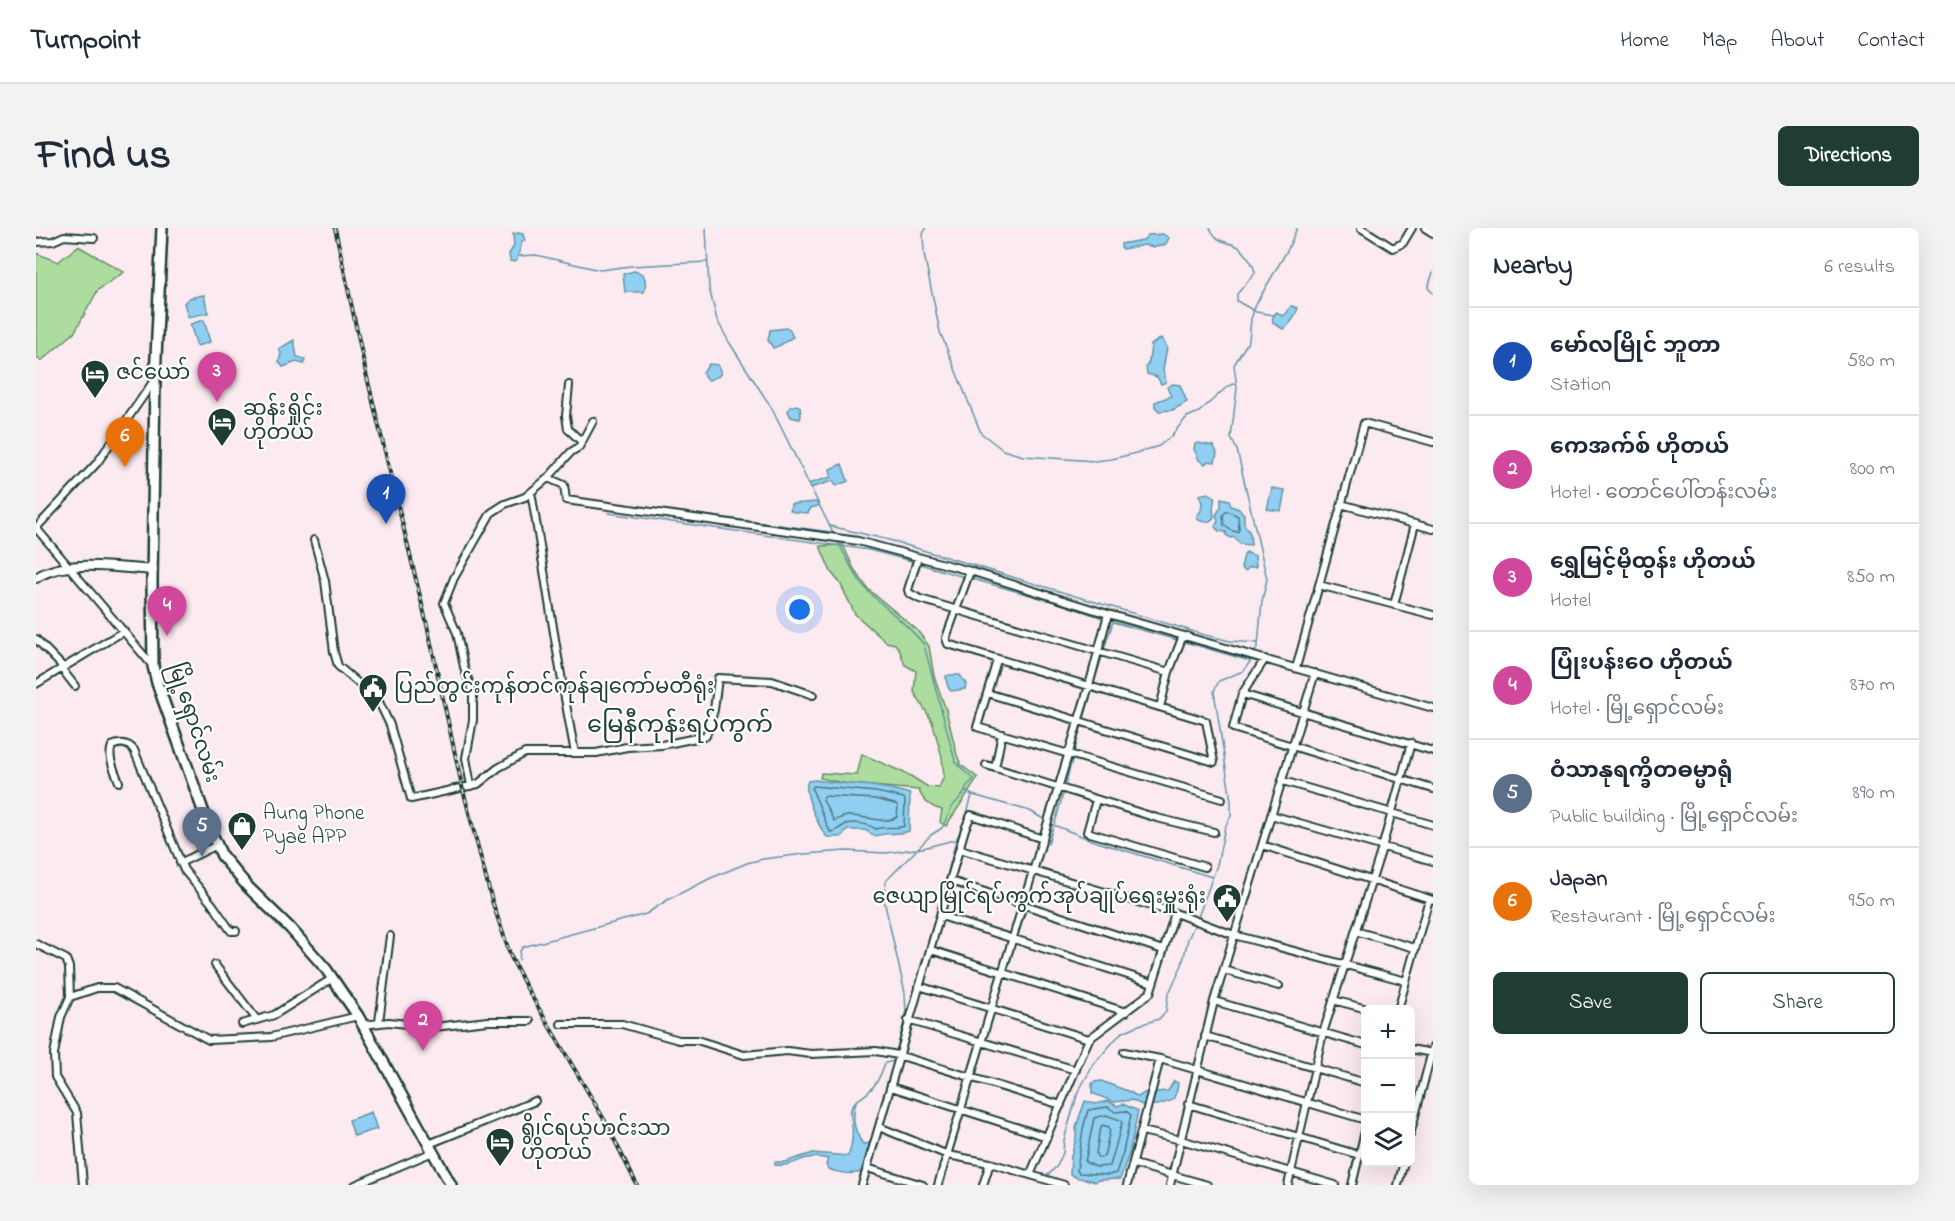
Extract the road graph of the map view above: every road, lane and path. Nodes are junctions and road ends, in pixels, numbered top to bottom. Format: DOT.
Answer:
graph roads {
  1 [pos="162,228"];
  2 [pos="1361,228"];
  3 [pos="1412,228"];
  4 [pos="1425,228"];
  5 [pos="1433,233"];
  6 [pos="93,238"];
  7 [pos="36,242"];
  8 [pos="155,379"];
  9 [pos="569,385"];
  10 [pos="593,422"];
  11 [pos="582,442"];
  12 [pos="1433,442"];
  13 [pos="548,478"];
  14 [pos="531,492"];
  15 [pos="1341,504"];
  16 [pos="1415,524"];
  17 [pos="36,528"];
  18 [pos="1433,529"];
  19 [pos="314,540"];
  20 [pos="918,557"];
  21 [pos="69,566"];
  22 [pos="153,570"];
  23 [pos="970,571"];
  24 [pos="36,578"];
  25 [pos="1319,585"];
  26 [pos="1394,605"];
  27 [pos="956,611"];
  28 [pos="1108,614"];
  29 [pos="1433,615"];
  30 [pos="124,631"];
  31 [pos="1187,636"];
  32 [pos="36,639"];
  33 [pos="1098,651"];
  34 [pos="1263,659"];
  35 [pos="998,660"];
  36 [pos="153,666"];
  37 [pos="62,668"];
  38 [pos="1296,669"];
  39 [pos="1169,672"];
  40 [pos="1315,673"];
  41 [pos="36,684"];
  42 [pos="75,686"];
  43 [pos="1089,686"];
  44 [pos="987,693"];
  45 [pos="1242,694"];
  46 [pos="813,695"];
  47 [pos="1160,706"];
  48 [pos="1433,708"];
  49 [pos="1302,712"];
  50 [pos="1078,720"];
  51 [pos="1002,734"];
  52 [pos="1411,743"];
  53 [pos="1292,746"];
  54 [pos="1433,751"];
  55 [pos="575,753"];
  56 [pos="1068,754"];
  57 [pos="986,765"];
  58 [pos="995,768"];
  59 [pos="1400,779"];
  60 [pos="1283,781"];
  61 [pos="119,782"];
  62 [pos="471,786"];
  63 [pos="1058,788"];
  64 [pos="1433,789"];
  65 [pos="1222,799"];
  66 [pos="1096,800"];
  67 [pos="1391,813"];
  68 [pos="1271,815"];
  69 [pos="1433,825"];
  70 [pos="1214,832"];
  71 [pos="1043,839"];
  72 [pos="217,845"];
  73 [pos="1262,845"];
  74 [pos="1382,848"];
  75 [pos="960,849"];
  76 [pos="1433,861"];
  77 [pos="180,863"];
  78 [pos="1205,867"];
  79 [pos="1033,872"];
  80 [pos="951,881"];
  81 [pos="1371,881"];
  82 [pos="1431,900"];
  83 [pos="1023,904"];
  84 [pos="1175,913"];
  85 [pos="941,916"];
  86 [pos="236,931"];
  87 [pos="1355,931"];
  88 [pos="1234,935"];
  89 [pos="390,936"];
  90 [pos="1013,939"];
  91 [pos="36,944"];
  92 [pos="1415,948"];
  93 [pos="931,950"];
  94 [pos="1163,950"];
  95 [pos="215,965"];
  96 [pos="1344,965"];
  97 [pos="1224,970"];
  98 [pos="1002,973"];
  99 [pos="333,978"];
  100 [pos="1406,981"];
  101 [pos="1153,983"];
  102 [pos="919,986"];
  103 [pos="1279,986"];
  104 [pos="69,997"];
  105 [pos="1214,1000"];
  106 [pos="1333,1000"];
  107 [pos="1399,1005"];
  108 [pos="1361,1007"];
  109 [pos="992,1008"];
  110 [pos="1126,1012"];
  111 [pos="257,1020"];
  112 [pos="360,1020"];
  113 [pos="909,1020"];
  114 [pos="530,1021"];
  115 [pos="379,1022"];
  116 [pos="242,1024"];
  117 [pos="561,1024"];
  118 [pos="1323,1033"];
  119 [pos="1205,1036"];
  120 [pos="1089,1039"];
  121 [pos="981,1042"];
  122 [pos="1361,1044"];
  123 [pos="1415,1049"];
  124 [pos="1432,1051"];
  125 [pos="1124,1052"];
  126 [pos="898,1055"];
  127 [pos="1160,1059"];
  128 [pos="1315,1069"];
  129 [pos="1076,1070"];
  130 [pos="1197,1070"];
  131 [pos="971,1077"];
  132 [pos="1361,1082"];
  133 [pos="891,1086"];
  134 [pos="535,1101"];
  135 [pos="1188,1104"];
  136 [pos="1307,1104"];
  137 [pos="1061,1105"];
  138 [pos="961,1108"];
  139 [pos="1415,1117"];
  140 [pos="1361,1119"];
  141 [pos="879,1127"];
  142 [pos="1142,1131"];
  143 [pos="1047,1137"];
  144 [pos="1299,1138"];
  145 [pos="1181,1140"];
  146 [pos="1361,1146"];
  147 [pos="431,1148"];
  148 [pos="948,1155"];
  149 [pos="1359,1155"];
  150 [pos="990,1163"];
  151 [pos="1134,1164"];
  152 [pos="1403,1167"];
  153 [pos="867,1168"];
  154 [pos="1291,1171"];
  155 [pos="1172,1174"];
  156 [pos="1030,1175"];
  157 [pos="372,1182"];
  158 [pos="83,1185"];
  159 [pos="355,1185"];
  160 [pos="451,1185"];
  161 [pos="862,1185"];
  162 [pos="923,1185"];
  163 [pos="938,1185"];
  164 [pos="983,1185"];
  165 [pos="1064,1185"];
  166 [pos="1128,1185"];
  167 [pos="1170,1185"];
  168 [pos="1207,1185"];
  169 [pos="1288,1185"];
  170 [pos="1335,1185"];
  171 [pos="1352,1185"];
  172 [pos="1398,1185"];
  1 -- 8 [label="highway, မြို့ရှောင်လမ်း"];
  2 -- 3 [label="street"];
  4 -- 5 [label="street"];
  6 -- 7 [label="street"];
  8 -- 17 [label="street"];
  8 -- 22 [label="highway, မြို့ရှောင်လမ်း"];
  9 -- 11 [label="street"];
  10 -- 11 [label="street"];
  11 -- 13 [label="street"];
  12 -- 15 [label="street"];
  13 -- 14 [label="street"];
  13 -- 20 [label="street"];
  14 -- 55 [label="street"];
  14 -- 62 [label="street"];
  15 -- 16 [label="street"];
  15 -- 25 [label="street"];
  16 -- 18 [label="street"];
  16 -- 26 [label="street"];
  17 -- 21 [label="street"];
  19 -- 62 [label="street"];
  20 -- 23 [label="street"];
  20 -- 27 [label="street"];
  21 -- 22 [label="main road"];
  21 -- 24 [label="main road"];
  21 -- 30 [label="street"];
  22 -- 36 [label="highway, မြို့ရှောင်လမ်း"];
  23 -- 27 [label="street"];
  23 -- 28 [label="street"];
  25 -- 26 [label="street"];
  25 -- 38 [label="street"];
  26 -- 29 [label="street"];
  27 -- 33 [label="street"];
  27 -- 35 [label="street"];
  28 -- 31 [label="street"];
  28 -- 33 [label="street"];
  30 -- 36 [label="street"];
  30 -- 37 [label="street"];
  31 -- 34 [label="street"];
  31 -- 39 [label="street"];
  32 -- 37 [label="street"];
  33 -- 39 [label="street"];
  33 -- 43 [label="street"];
  34 -- 38 [label="street"];
  34 -- 45 [label="street"];
  35 -- 43 [label="street"];
  35 -- 44 [label="street"];
  36 -- 72 [label="highway, မြို့ရှောင်လမ်း"];
  37 -- 41 [label="street"];
  37 -- 42 [label="street"];
  38 -- 40 [label="street"];
  39 -- 47 [label="street"];
  40 -- 48 [label="street"];
  40 -- 49 [label="street"];
  43 -- 47 [label="street"];
  43 -- 50 [label="street"];
  44 -- 50 [label="street"];
  44 -- 51 [label="street"];
  45 -- 49 [label="street"];
  45 -- 53 [label="street"];
  46 -- 55 [label="street"];
  47 -- 50 [label="street"];
  49 -- 52 [label="street"];
  49 -- 53 [label="street"];
  50 -- 56 [label="street"];
  51 -- 56 [label="street"];
  51 -- 58 [label="street"];
  52 -- 54 [label="street"];
  52 -- 59 [label="street"];
  53 -- 59 [label="street"];
  53 -- 60 [label="street"];
  55 -- 62 [label="street"];
  56 -- 63 [label="street"];
  56 -- 65 [label="street"];
  57 -- 58 [label="street"];
  58 -- 63 [label="street"];
  59 -- 64 [label="street"];
  59 -- 67 [label="street"];
  60 -- 67 [label="street"];
  60 -- 68 [label="street"];
  61 -- 77 [label="street"];
  63 -- 66 [label="street"];
  63 -- 71 [label="street"];
  66 -- 70 [label="street"];
  66 -- 78 [label="street"];
  67 -- 69 [label="street"];
  67 -- 74 [label="street"];
  68 -- 73 [label="street"];
  68 -- 74 [label="street"];
  71 -- 75 [label="street"];
  71 -- 79 [label="street"];
  72 -- 77 [label="street"];
  72 -- 99 [label="highway, မြို့ရှောင်လမ်း"];
  73 -- 81 [label="street"];
  73 -- 88 [label="street"];
  74 -- 76 [label="street"];
  74 -- 81 [label="street"];
  75 -- 79 [label="street"];
  75 -- 80 [label="street"];
  77 -- 86 [label="street"];
  79 -- 83 [label="street"];
  79 -- 84 [label="street"];
  80 -- 83 [label="street"];
  80 -- 85 [label="street"];
  81 -- 82 [label="street"];
  81 -- 87 [label="street"];
  82 -- 92 [label="street"];
  83 -- 90 [label="street"];
  83 -- 94 [label="street"];
  84 -- 88 [label="street"];
  84 -- 94 [label="street"];
  85 -- 90 [label="street"];
  85 -- 93 [label="street"];
  87 -- 92 [label="street"];
  87 -- 96 [label="street"];
  88 -- 96 [label="street"];
  88 -- 97 [label="street"];
  89 -- 115 [label="street"];
  90 -- 98 [label="street"];
  90 -- 101 [label="street"];
  91 -- 104 [label="street"];
  92 -- 100 [label="street"];
  93 -- 98 [label="street"];
  93 -- 102 [label="street"];
  94 -- 101 [label="street"];
  95 -- 111 [label="street"];
  96 -- 100 [label="street"];
  96 -- 106 [label="street"];
  97 -- 103 [label="street"];
  97 -- 105 [label="street"];
  98 -- 109 [label="street"];
  98 -- 110 [label="street"];
  99 -- 111 [label="street"];
  99 -- 112 [label="highway, မြို့ရှောင်လမ်း"];
  100 -- 107 [label="street"];
  101 -- 110 [label="street"];
  102 -- 109 [label="street"];
  102 -- 113 [label="street"];
  104 -- 112 [label="street"];
  104 -- 158 [label="street"];
  105 -- 118 [label="street"];
  105 -- 119 [label="street"];
  106 -- 108 [label="street"];
  106 -- 118 [label="street"];
  109 -- 120 [label="street"];
  109 -- 121 [label="street"];
  110 -- 120 [label="street"];
  111 -- 116 [label="street"];
  112 -- 115 [label="street"];
  112 -- 147 [label="highway, မြို့ရှောင်လမ်း"];
  113 -- 121 [label="street"];
  113 -- 126 [label="street"];
  114 -- 115 [label="street"];
  117 -- 126 [label="street"];
  118 -- 122 [label="street"];
  118 -- 128 [label="street"];
  119 -- 128 [label="street"];
  119 -- 130 [label="street"];
  120 -- 129 [label="street"];
  121 -- 129 [label="street"];
  121 -- 131 [label="street"];
  123 -- 124 [label="street"];
  124 -- 139 [label="street"];
  125 -- 127 [label="street"];
  126 -- 131 [label="street"];
  126 -- 133 [label="street"];
  127 -- 130 [label="street"];
  127 -- 142 [label="street"];
  128 -- 132 [label="street"];
  128 -- 136 [label="street"];
  129 -- 137 [label="street"];
  130 -- 135 [label="street"];
  130 -- 136 [label="street"];
  131 -- 137 [label="street"];
  131 -- 138 [label="street"];
  133 -- 138 [label="street"];
  133 -- 141 [label="street"];
  134 -- 147 [label="street"];
  135 -- 144 [label="street"];
  135 -- 145 [label="street"];
  136 -- 140 [label="street"];
  136 -- 144 [label="street"];
  137 -- 143 [label="street"];
  138 -- 143 [label="street"];
  138 -- 148 [label="street"];
  141 -- 148 [label="street"];
  141 -- 153 [label="street"];
  142 -- 145 [label="street"];
  142 -- 151 [label="street"];
  143 -- 156 [label="street"];
  144 -- 149 [label="street"];
  144 -- 154 [label="street"];
  145 -- 154 [label="street"];
  145 -- 155 [label="street"];
  146 -- 149 [label="street"];
  147 -- 157 [label="street"];
  147 -- 160 [label="highway, မြို့ရှောင်လမ်း"];
  148 -- 150 [label="street"];
  148 -- 163 [label="street"];
  149 -- 171 [label="street"];
  150 -- 156 [label="street"];
  150 -- 164 [label="street"];
  151 -- 155 [label="street"];
  151 -- 166 [label="street"];
  152 -- 172 [label="street"];
  153 -- 161 [label="street"];
  153 -- 162 [label="street"];
  154 -- 169 [label="street"];
  154 -- 170 [label="street"];
  155 -- 167 [label="street"];
  155 -- 168 [label="street"];
  156 -- 165 [label="street"];
  157 -- 159 [label="street"];
}
